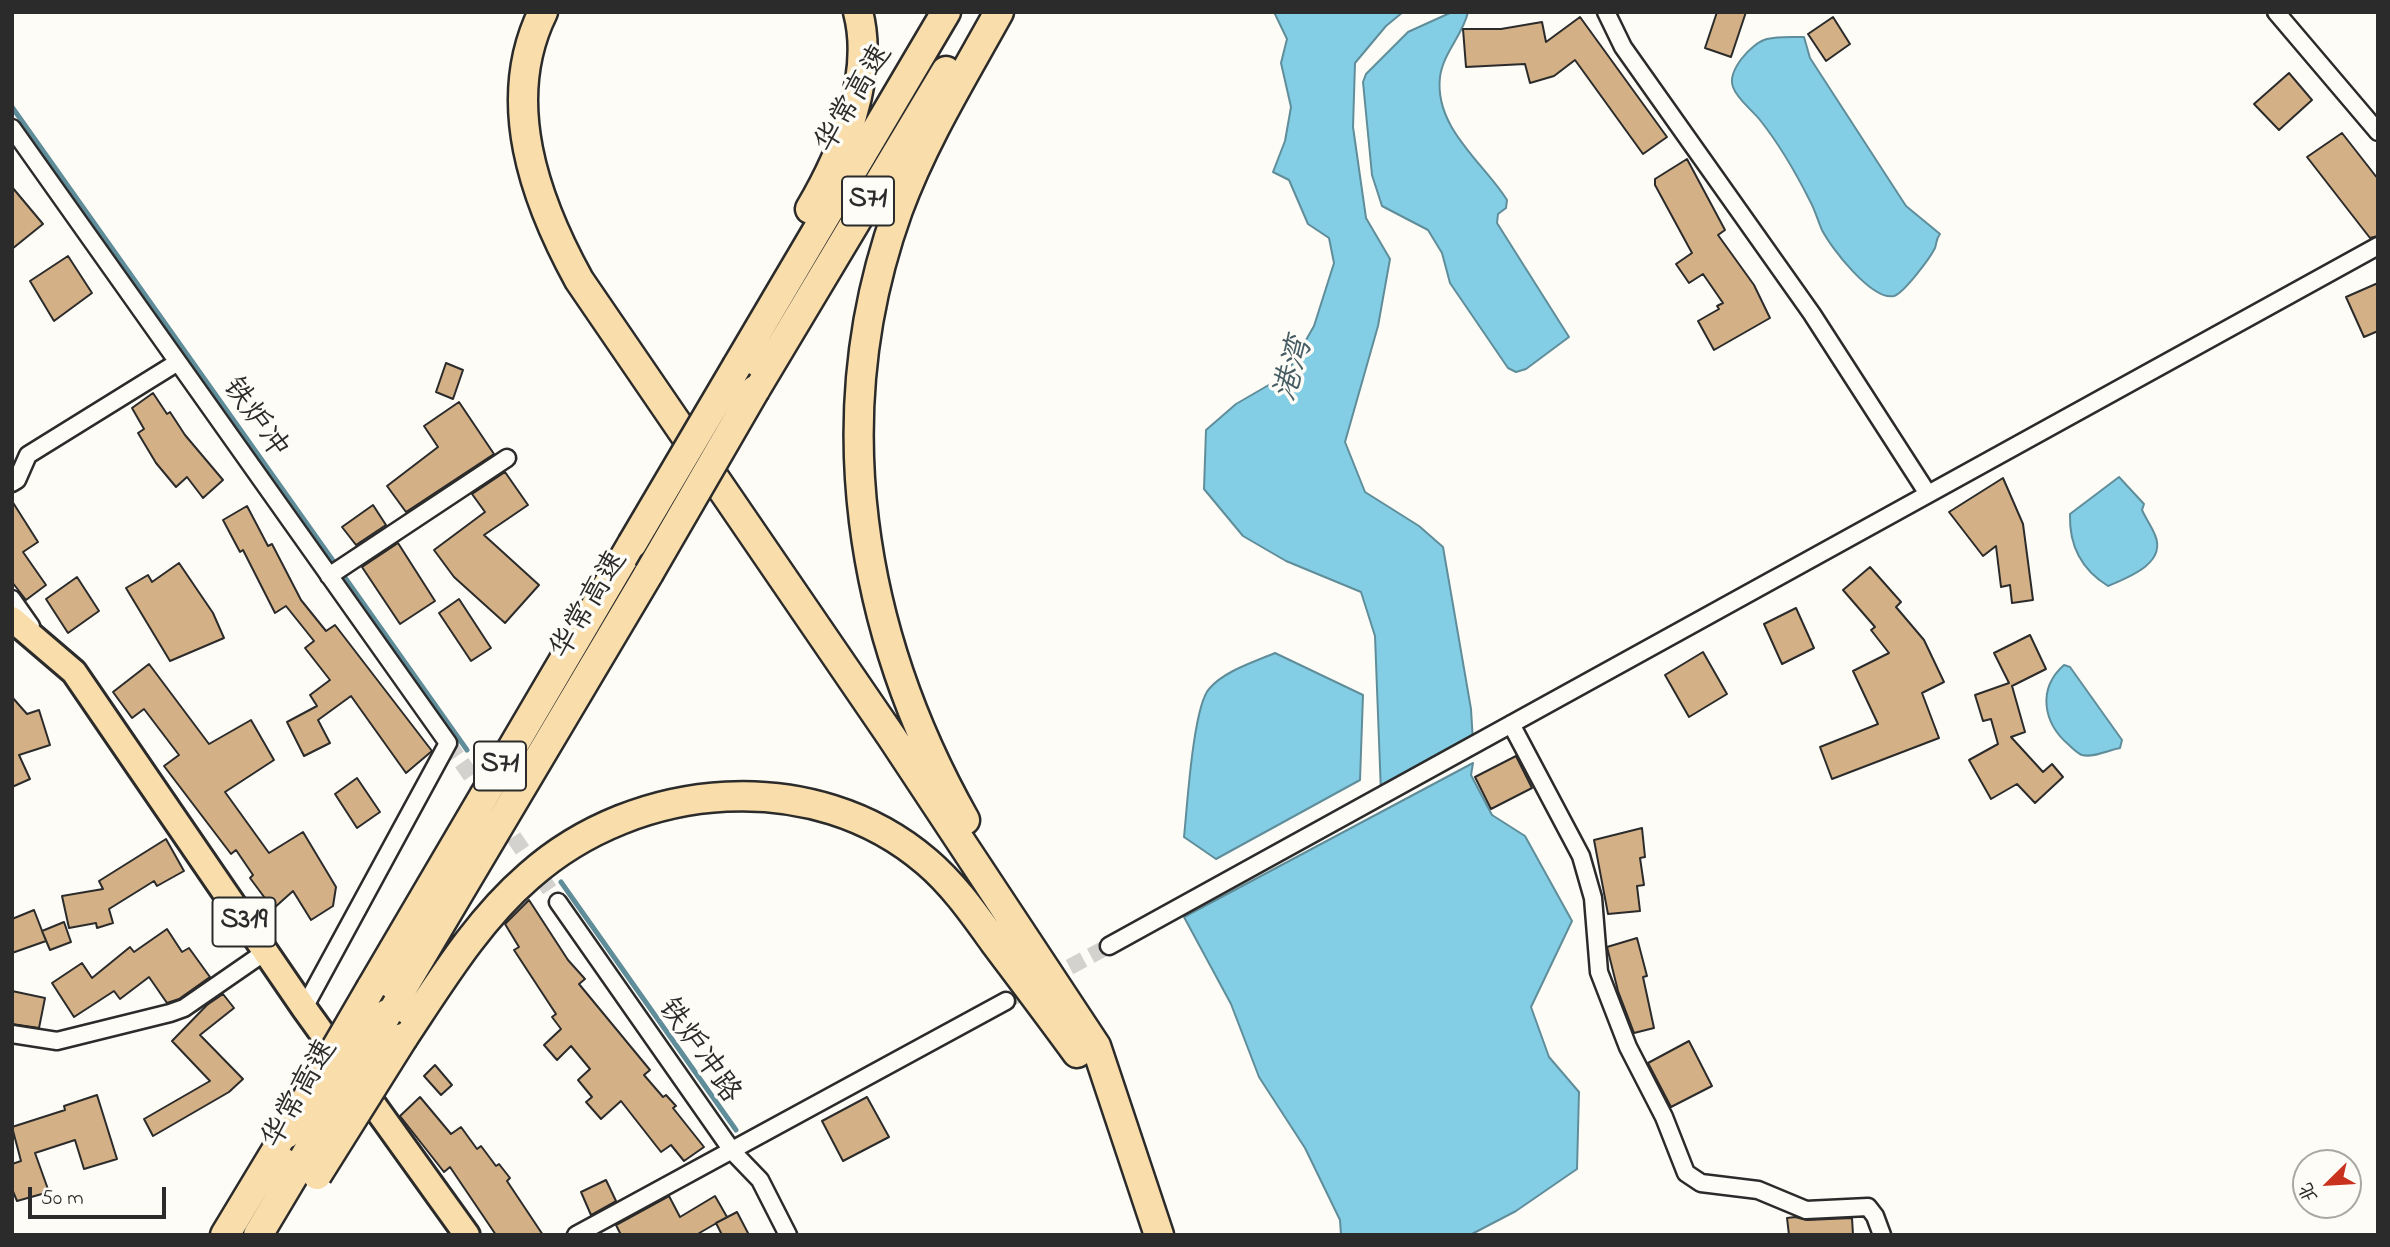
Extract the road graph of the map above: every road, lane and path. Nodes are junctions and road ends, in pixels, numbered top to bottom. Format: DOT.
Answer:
graph roads {
  1 [pos="527,12"];
  2 [pos="543,12"];
  3 [pos="858,12"];
  4 [pos="946,12"];
  5 [pos="981,12"];
  6 [pos="999,12"];
  7 [pos="1606,12"];
  8 [pos="2276,12"];
  9 [pos="12,128"];
  10 [pos="2378,132"];
  11 [pos="2378,246"];
  12 [pos="732,360"];
  13 [pos="178,362"];
  14 [pos="507,458"];
  15 [pos="12,483"];
  16 [pos="1928,494"];
  17 [pos="329,576"];
  18 [pos="12,599"];
  19 [pos="12,619"];
  20 [pos="40,640"];
  21 [pos="1511,724"];
  22 [pos="558,902"];
  23 [pos="1110,946"];
  24 [pos="265,952"];
  25 [pos="1006,1001"];
  26 [pos="304,1008"];
  27 [pos="12,1034"];
  28 [pos="1087,1049"];
  29 [pos="733,1152"];
  30 [pos="311,1166"];
  31 [pos="225,1235"];
  32 [pos="258,1235"];
  33 [pos="273,1235"];
  34 [pos="467,1235"];
  35 [pos="576,1235"];
  36 [pos="788,1235"];
  37 [pos="1142,1235"];
  38 [pos="1159,1235"];
  39 [pos="1882,1235"];
  1 -- 28 [label="highway"];
  2 -- 28 [label="highway"];
  3 -- 12 [label="highway"];
  4 -- 12 [label="highway, 华常高速 / S71"];
  5 -- 30 [label="highway, 华常高速 / S71, bridge"];
  6 -- 28 [label="highway"];
  7 -- 16 [label="street"];
  8 -- 10 [label="street"];
  9 -- 13 [label="street, 铁炉冲"];
  11 -- 16 [label="street"];
  12 -- 31 [label="highway, 华常高速 / S71, bridge"];
  13 -- 15 [label="street"];
  13 -- 17 [label="street, 铁炉冲"];
  14 -- 17 [label="street"];
  16 -- 21 [label="street"];
  17 -- 26 [label="street, 铁炉冲"];
  18 -- 20 [label="street"];
  19 -- 20 [label="main road, S319"];
  20 -- 24 [label="main road, S319"];
  21 -- 23 [label="street"];
  21 -- 39 [label="street"];
  22 -- 29 [label="street, 铁炉冲路"];
  24 -- 26 [label="main road, S319"];
  24 -- 27 [label="street"];
  25 -- 29 [label="street"];
  26 -- 34 [label="main road, S319"];
  28 -- 30 [label="highway, bridge"];
  28 -- 37 [label="highway"];
  28 -- 38 [label="highway"];
  29 -- 35 [label="street"];
  29 -- 36 [label="street, 铁炉冲路"];
  30 -- 32 [label="highway, 华常高速 / S71"];
  30 -- 33 [label="highway"];
}
